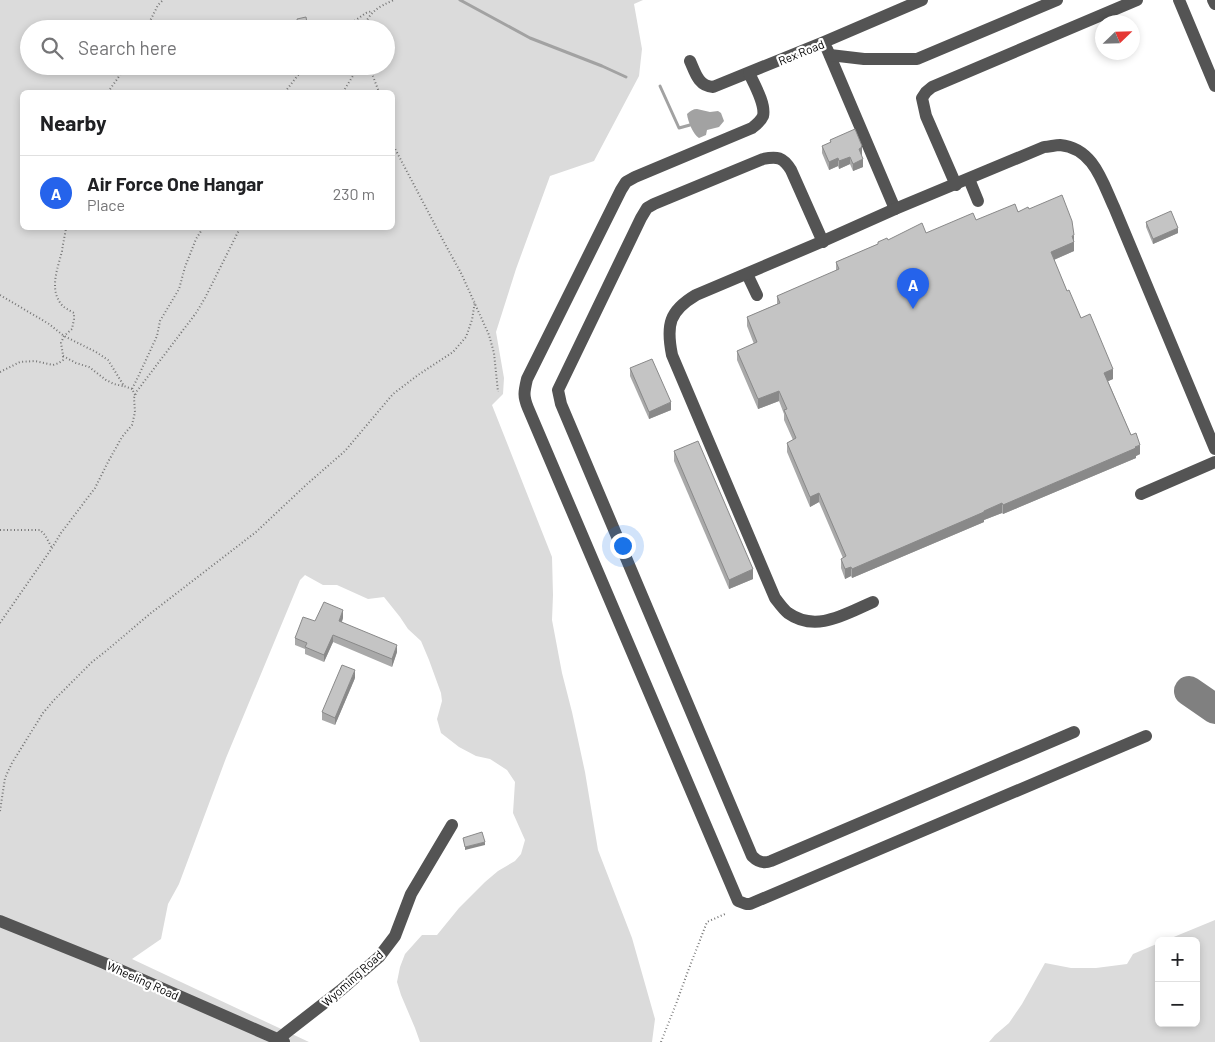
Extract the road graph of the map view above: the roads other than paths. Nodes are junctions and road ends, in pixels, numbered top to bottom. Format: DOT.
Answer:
graph roads {
  1 [pos="922,0"];
  2 [pos="1057,0"];
  3 [pos="1137,0"];
  4 [pos="1179,0"];
  5 [pos="1213,0"];
  6 [pos="1215,4"];
  7 [pos="824,42"];
  8 [pos="830,55"];
  9 [pos="690,60"];
  10 [pos="749,73"];
  11 [pos="1215,86"];
  12 [pos="969,179"];
  13 [pos="956,185"];
  14 [pos="978,201"];
  15 [pos="895,209"];
  16 [pos="823,242"];
  17 [pos="747,274"];
  18 [pos="756,295"];
  19 [pos="1215,449"];
  20 [pos="1215,462"];
  21 [pos="1141,494"];
  22 [pos="873,602"];
  23 [pos="1074,732"];
  24 [pos="1146,736"];
  25 [pos="452,824"];
  26 [pos="0,921"];
  27 [pos="281,1041"];
  1 -- 7 [label="street, Rex Road"];
  2 -- 8 [label="street"];
  3 -- 13 [label="street"];
  4 -- 11 [label="street"];
  5 -- 6 [label="street"];
  7 -- 8 [label="street"];
  7 -- 10 [label="street, Rex Road"];
  8 -- 15 [label="street"];
  9 -- 10 [label="street, Rex Road"];
  10 -- 24 [label="street"];
  12 -- 13 [label="street"];
  12 -- 14 [label="street"];
  12 -- 19 [label="street"];
  13 -- 15 [label="street"];
  15 -- 16 [label="street"];
  16 -- 17 [label="street"];
  16 -- 23 [label="street"];
  17 -- 18 [label="street"];
  17 -- 22 [label="street"];
  20 -- 21 [label="street"];
  25 -- 27 [label="street, Wyoming Road"];
  26 -- 27 [label="street, Wheeling Road"];
}
